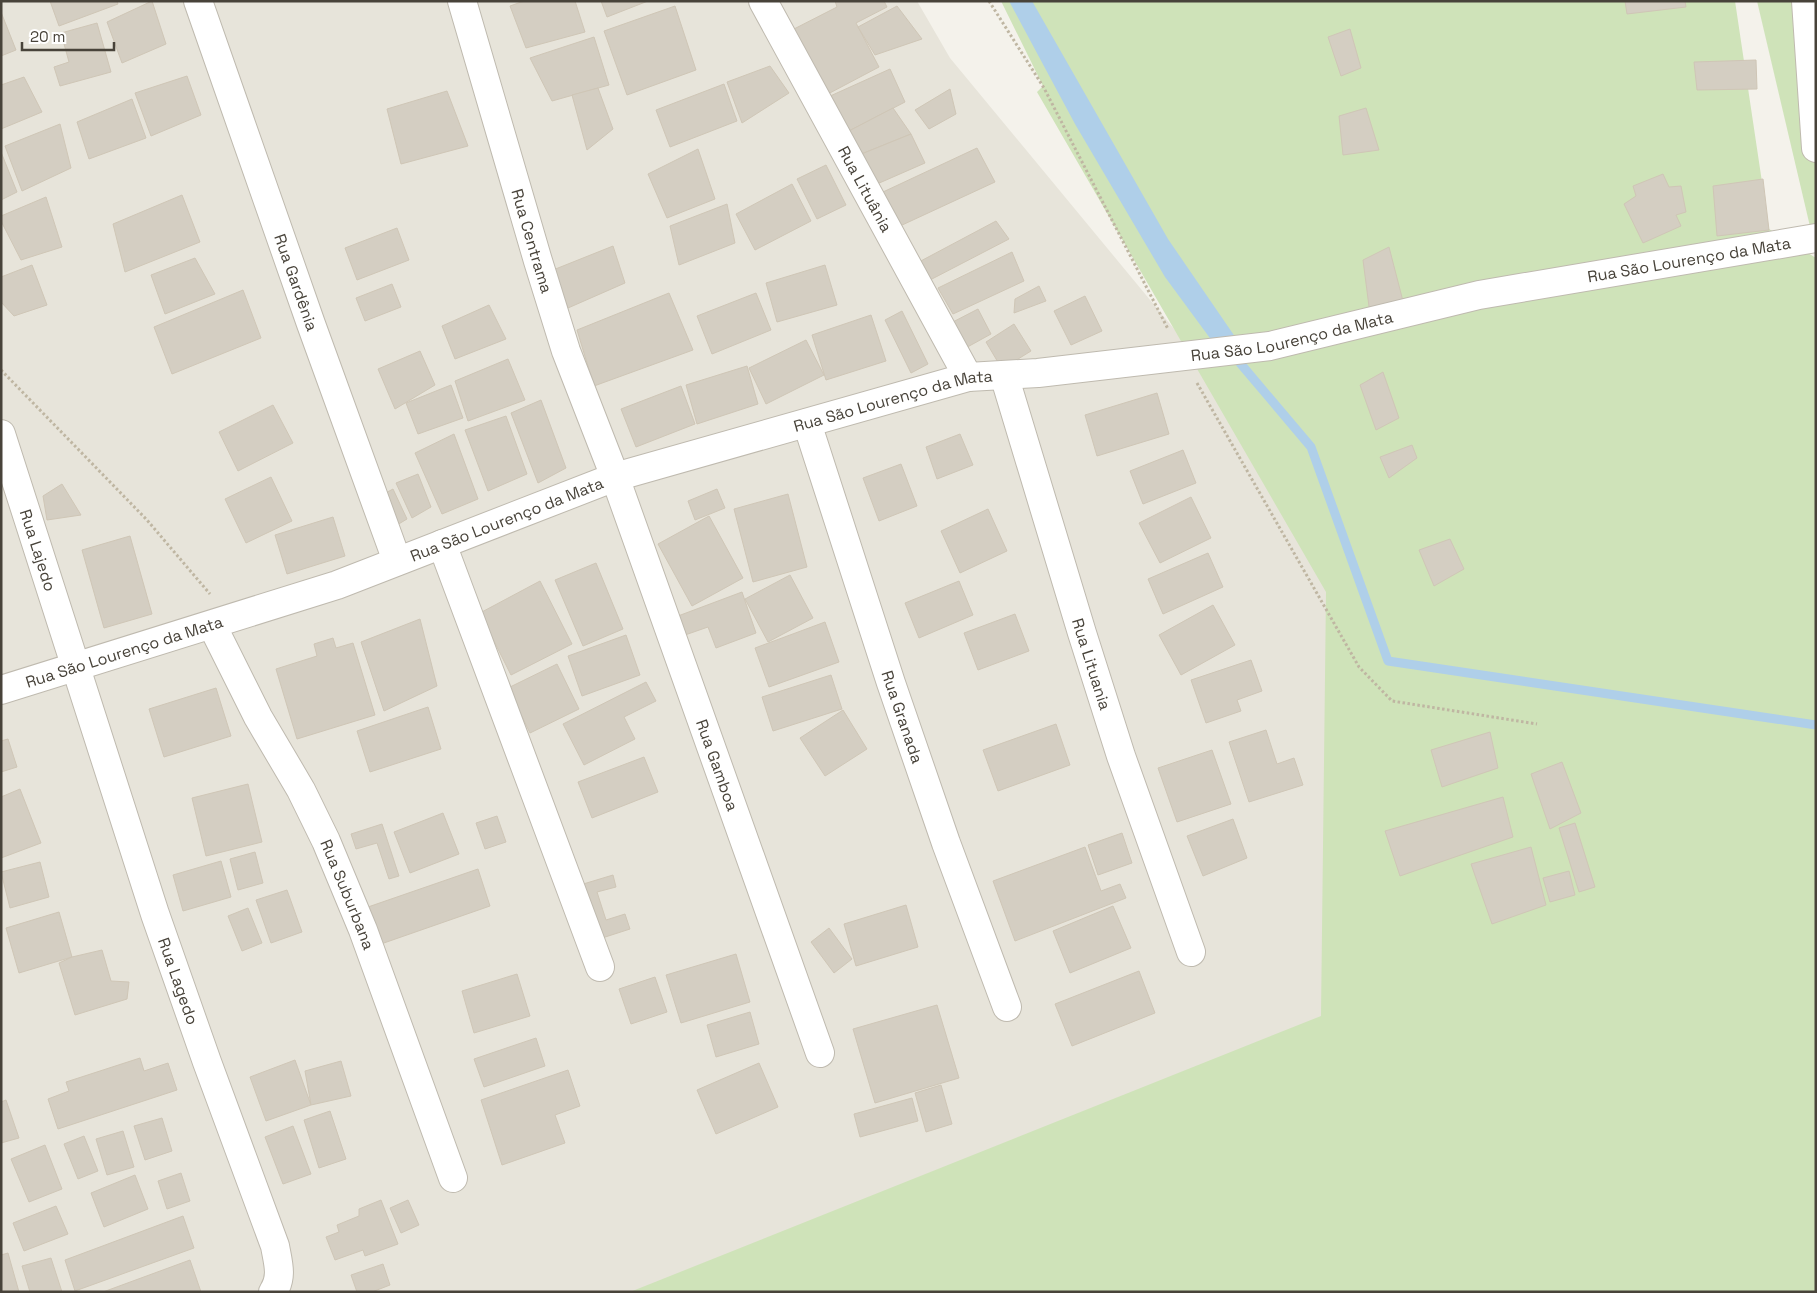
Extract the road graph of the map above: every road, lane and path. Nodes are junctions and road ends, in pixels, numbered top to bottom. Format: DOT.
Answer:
graph roads {
  1 [pos="198,1"];
  2 [pos="462,1"];
  3 [pos="763,1"];
  4 [pos="989,1"];
  5 [pos="1806,1"];
  6 [pos="1816,148"];
  7 [pos="1816,238"];
  8 [pos="1182,356"];
  9 [pos="1,370"];
  10 [pos="1004,375"];
  11 [pos="968,377"];
  12 [pos="807,423"];
  13 [pos="1,434"];
  14 [pos="615,477"];
  15 [pos="442,544"];
  16 [pos="397,561"];
  17 [pos="220,621"];
  18 [pos="76,667"];
  19 [pos="1,690"];
  20 [pos="1538,724"];
  21 [pos="1191,952"];
  22 [pos="600,967"];
  23 [pos="1007,1007"];
  24 [pos="820,1053"];
  25 [pos="453,1178"];
  26 [pos="273,1292"];
  1 -- 16 [label="street, Rua Gardênia"];
  2 -- 14 [label="street, Rua Centrama"];
  3 -- 11 [label="street, Rua Lituânia"];
  4 -- 8 [label="path"];
  5 -- 6 [label="street"];
  7 -- 8 [label="street, Rua São Lourenço da Mata"];
  8 -- 10 [label="street, Rua São Lourenço da Mata"];
  8 -- 20 [label="path"];
  9 -- 17 [label="path"];
  10 -- 11 [label="street, Rua São Lourenço da Mata"];
  10 -- 21 [label="street, Rua Lituania"];
  11 -- 12 [label="street, Rua São Lourenço da Mata"];
  12 -- 14 [label="street, Rua São Lourenço da Mata"];
  12 -- 23 [label="street, Rua Granada"];
  13 -- 18 [label="street, Rua Lajedo"];
  14 -- 15 [label="street, Rua São Lourenço da Mata"];
  14 -- 24 [label="street, Rua Gamboa"];
  15 -- 16 [label="street, Rua São Lourenço da Mata"];
  15 -- 22 [label="street"];
  16 -- 17 [label="street, Rua São Lourenço da Mata"];
  17 -- 18 [label="street, Rua São Lourenço da Mata"];
  17 -- 25 [label="street, Rua Suburbana"];
  18 -- 19 [label="street, Rua São Lourenço da Mata"];
  18 -- 26 [label="street, Rua Lagedo"];
}
